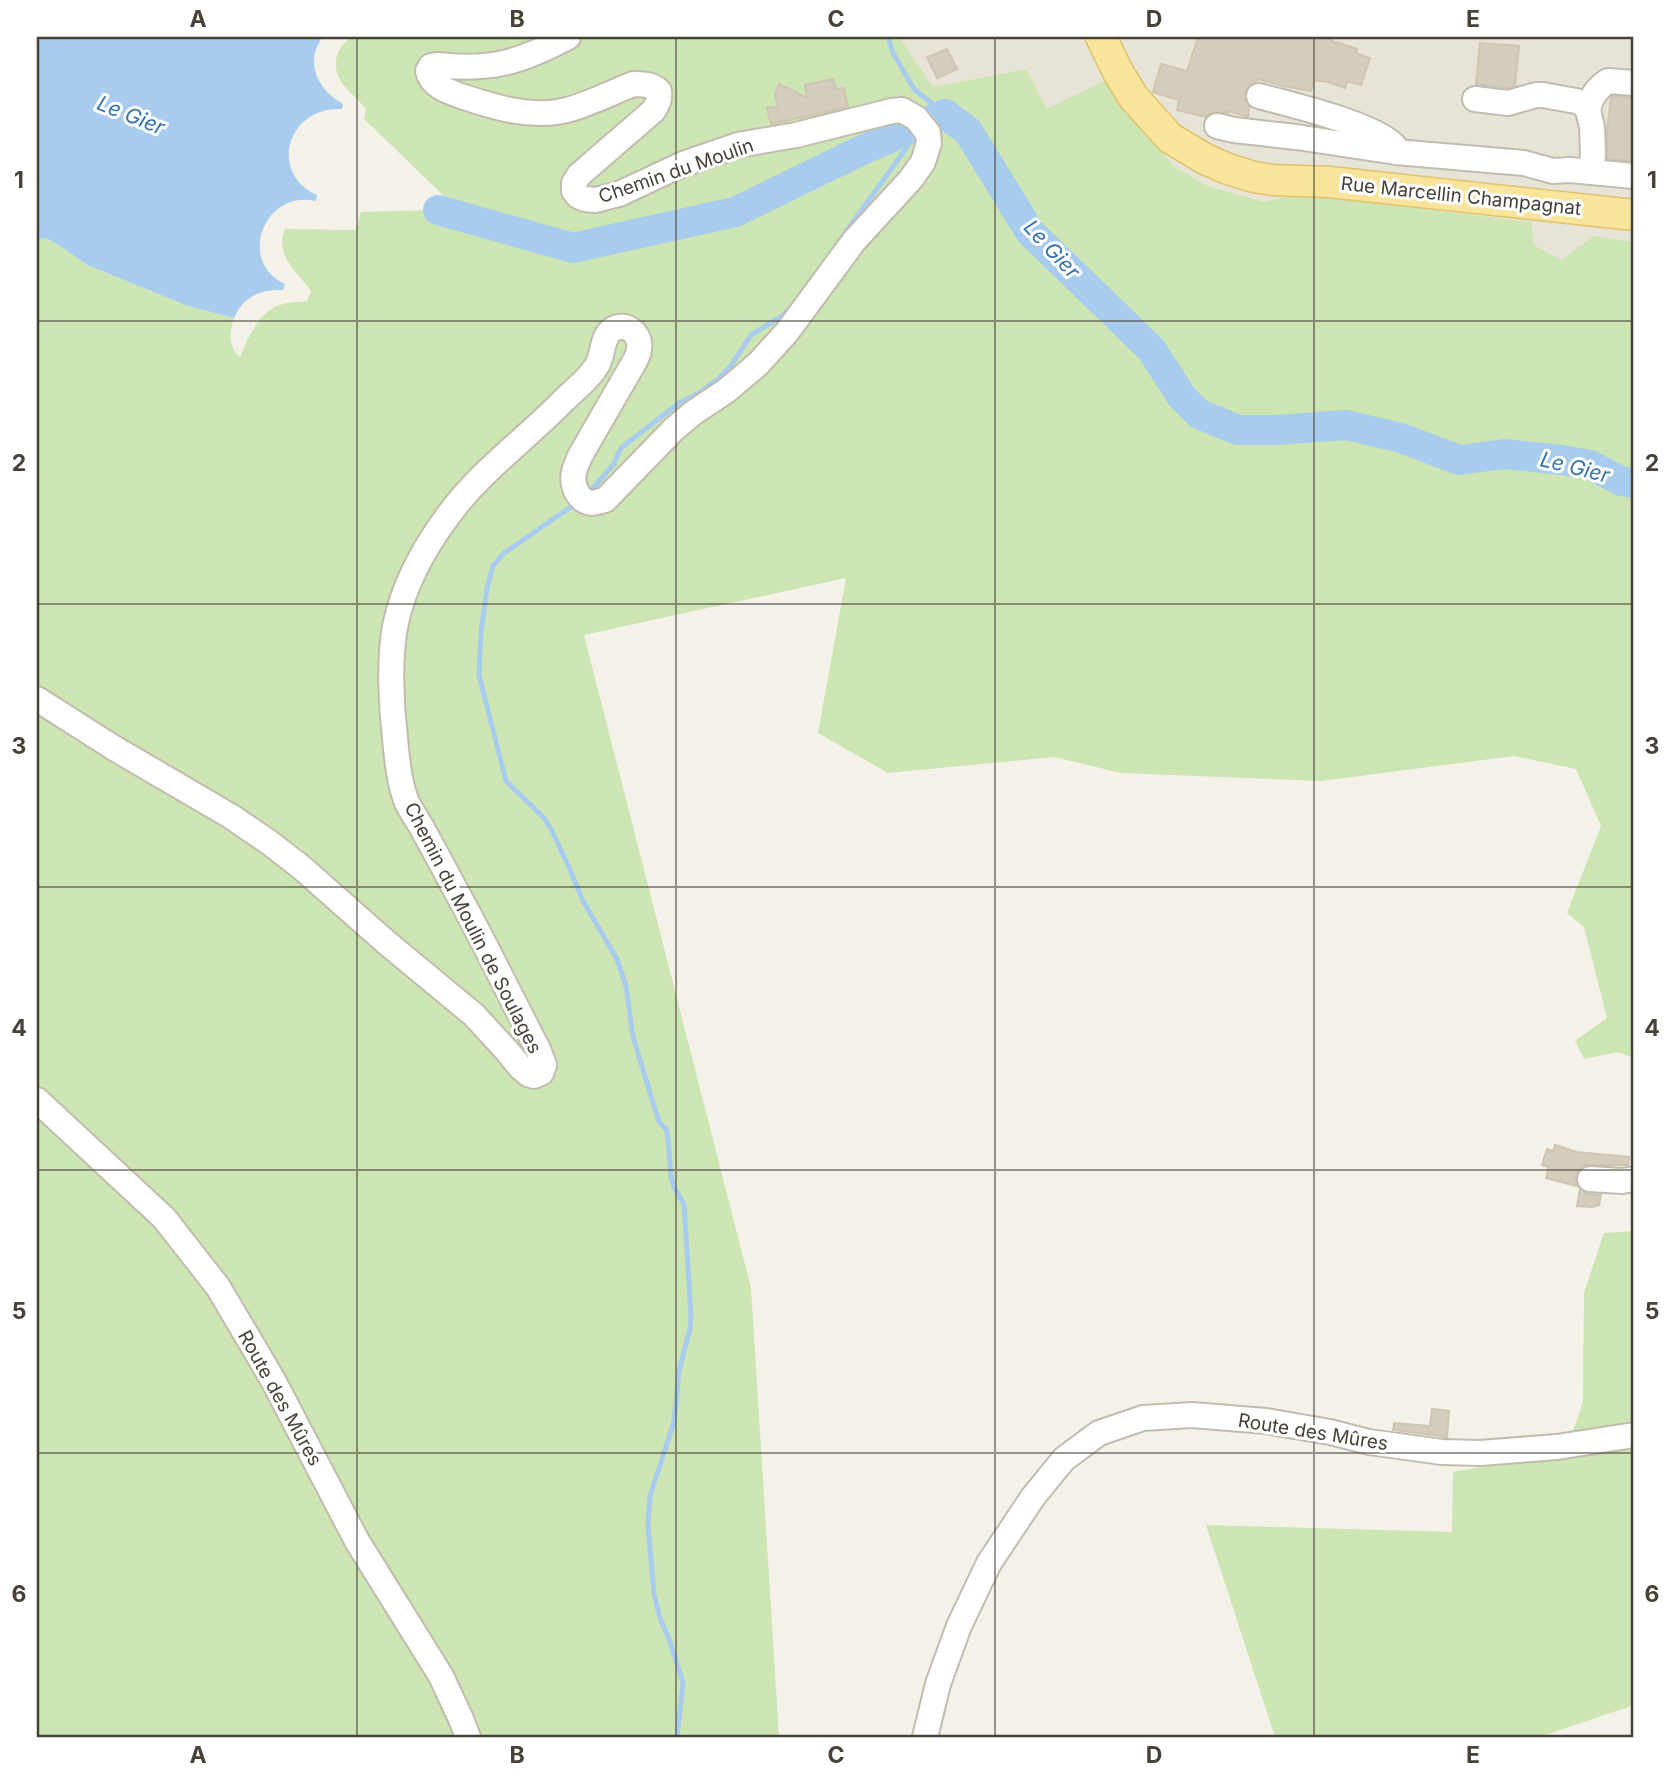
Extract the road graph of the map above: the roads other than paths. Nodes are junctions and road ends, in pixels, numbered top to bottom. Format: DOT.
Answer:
graph roads {
  1 [pos="568,37"];
  2 [pos="1101,37"];
  3 [pos="1634,83"];
  4 [pos="1259,96"];
  5 [pos="1475,99"];
  6 [pos="1588,110"];
  7 [pos="922,125"];
  8 [pos="1217,126"];
  9 [pos="1396,152"];
  10 [pos="1559,172"];
  11 [pos="1591,172"];
  12 [pos="1634,176"];
  13 [pos="1556,207"];
  14 [pos="1634,215"];
  15 [pos="37,699"];
  16 [pos="37,1100"];
  17 [pos="1590,1179"];
  18 [pos="1634,1179"];
  19 [pos="1634,1435"];
  20 [pos="468,1737"];
  21 [pos="925,1737"];
  1 -- 7 [label="street, Chemin du Moulin"];
  2 -- 13 [label="main road, Rue Marcellin Champagnat"];
  3 -- 6 [label="street"];
  4 -- 9 [label="street"];
  5 -- 6 [label="street"];
  6 -- 11 [label="street"];
  7 -- 15 [label="street, Chemin du Moulin de Soulages"];
  8 -- 9 [label="street"];
  9 -- 10 [label="street"];
  10 -- 11 [label="street"];
  10 -- 13 [label="street"];
  11 -- 12 [label="street"];
  13 -- 14 [label="main road, Rue Marcellin Champagnat"];
  16 -- 20 [label="street, Route des Mûres"];
  17 -- 18 [label="street"];
  19 -- 21 [label="street, Route des Mûres"];
}
